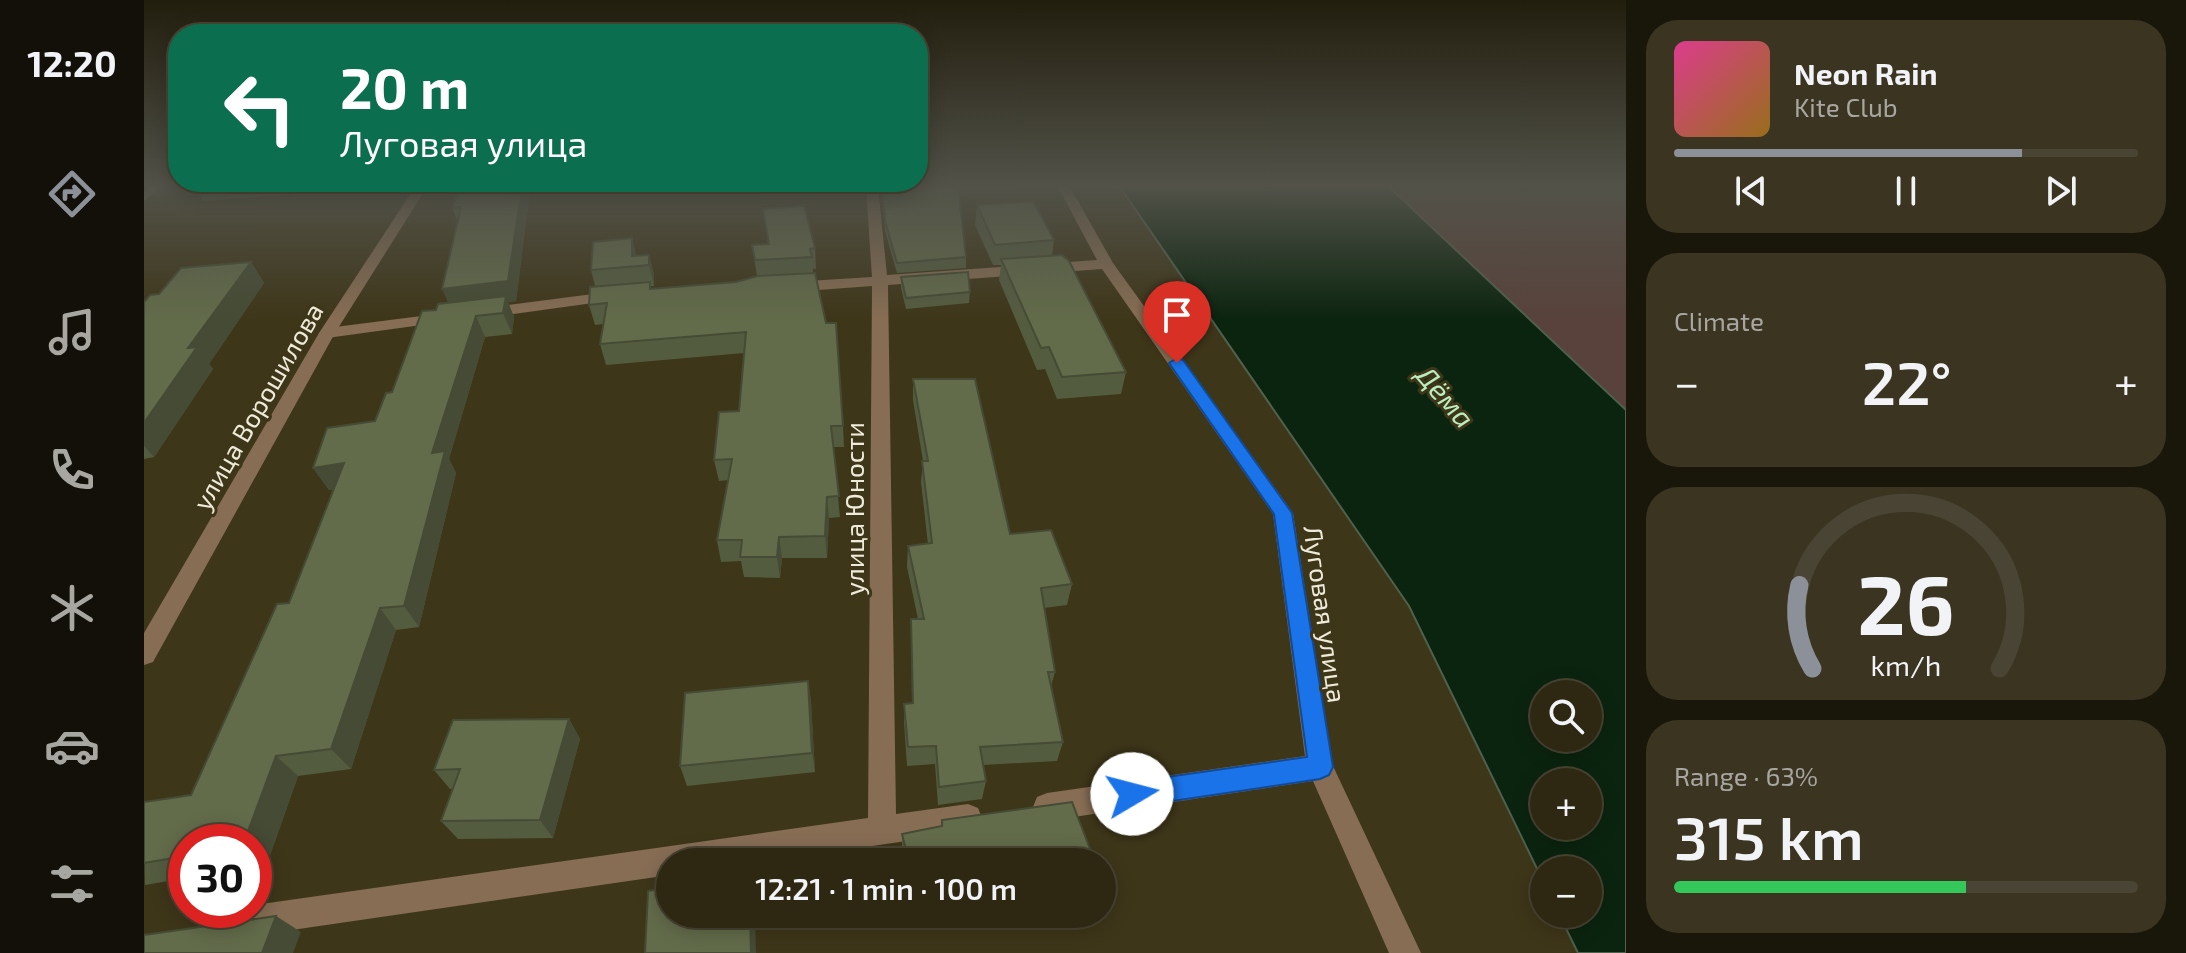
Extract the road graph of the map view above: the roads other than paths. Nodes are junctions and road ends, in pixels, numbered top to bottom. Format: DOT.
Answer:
graph roads {
  1 [pos="392,231"];
  2 [pos="876,231"];
  3 [pos="1088,231"];
  4 [pos="1106,264"];
  5 [pos="880,282"];
  6 [pos="772,288"];
  7 [pos="633,295"];
  8 [pos="327,333"];
  9 [pos="144,655"];
  10 [pos="1320,767"];
  11 [pos="1023,810"];
  12 [pos="992,815"];
  13 [pos="882,831"];
  14 [pos="272,918"];
  15 [pos="1405,953"];
  1 -- 8 [label="street, улица Ворошилова"];
  2 -- 5 [label="street, улица Юности"];
  3 -- 4 [label="street, Луговая улица"];
  4 -- 5 [label="street"];
  4 -- 10 [label="street, Луговая улица"];
  5 -- 6 [label="street"];
  5 -- 13 [label="street, улица Юности"];
  7 -- 8 [label="street"];
  8 -- 9 [label="street, улица Ворошилова"];
  10 -- 11 [label="street"];
  10 -- 15 [label="street, Луговая улица"];
  12 -- 13 [label="street"];
  13 -- 14 [label="street"];
}
